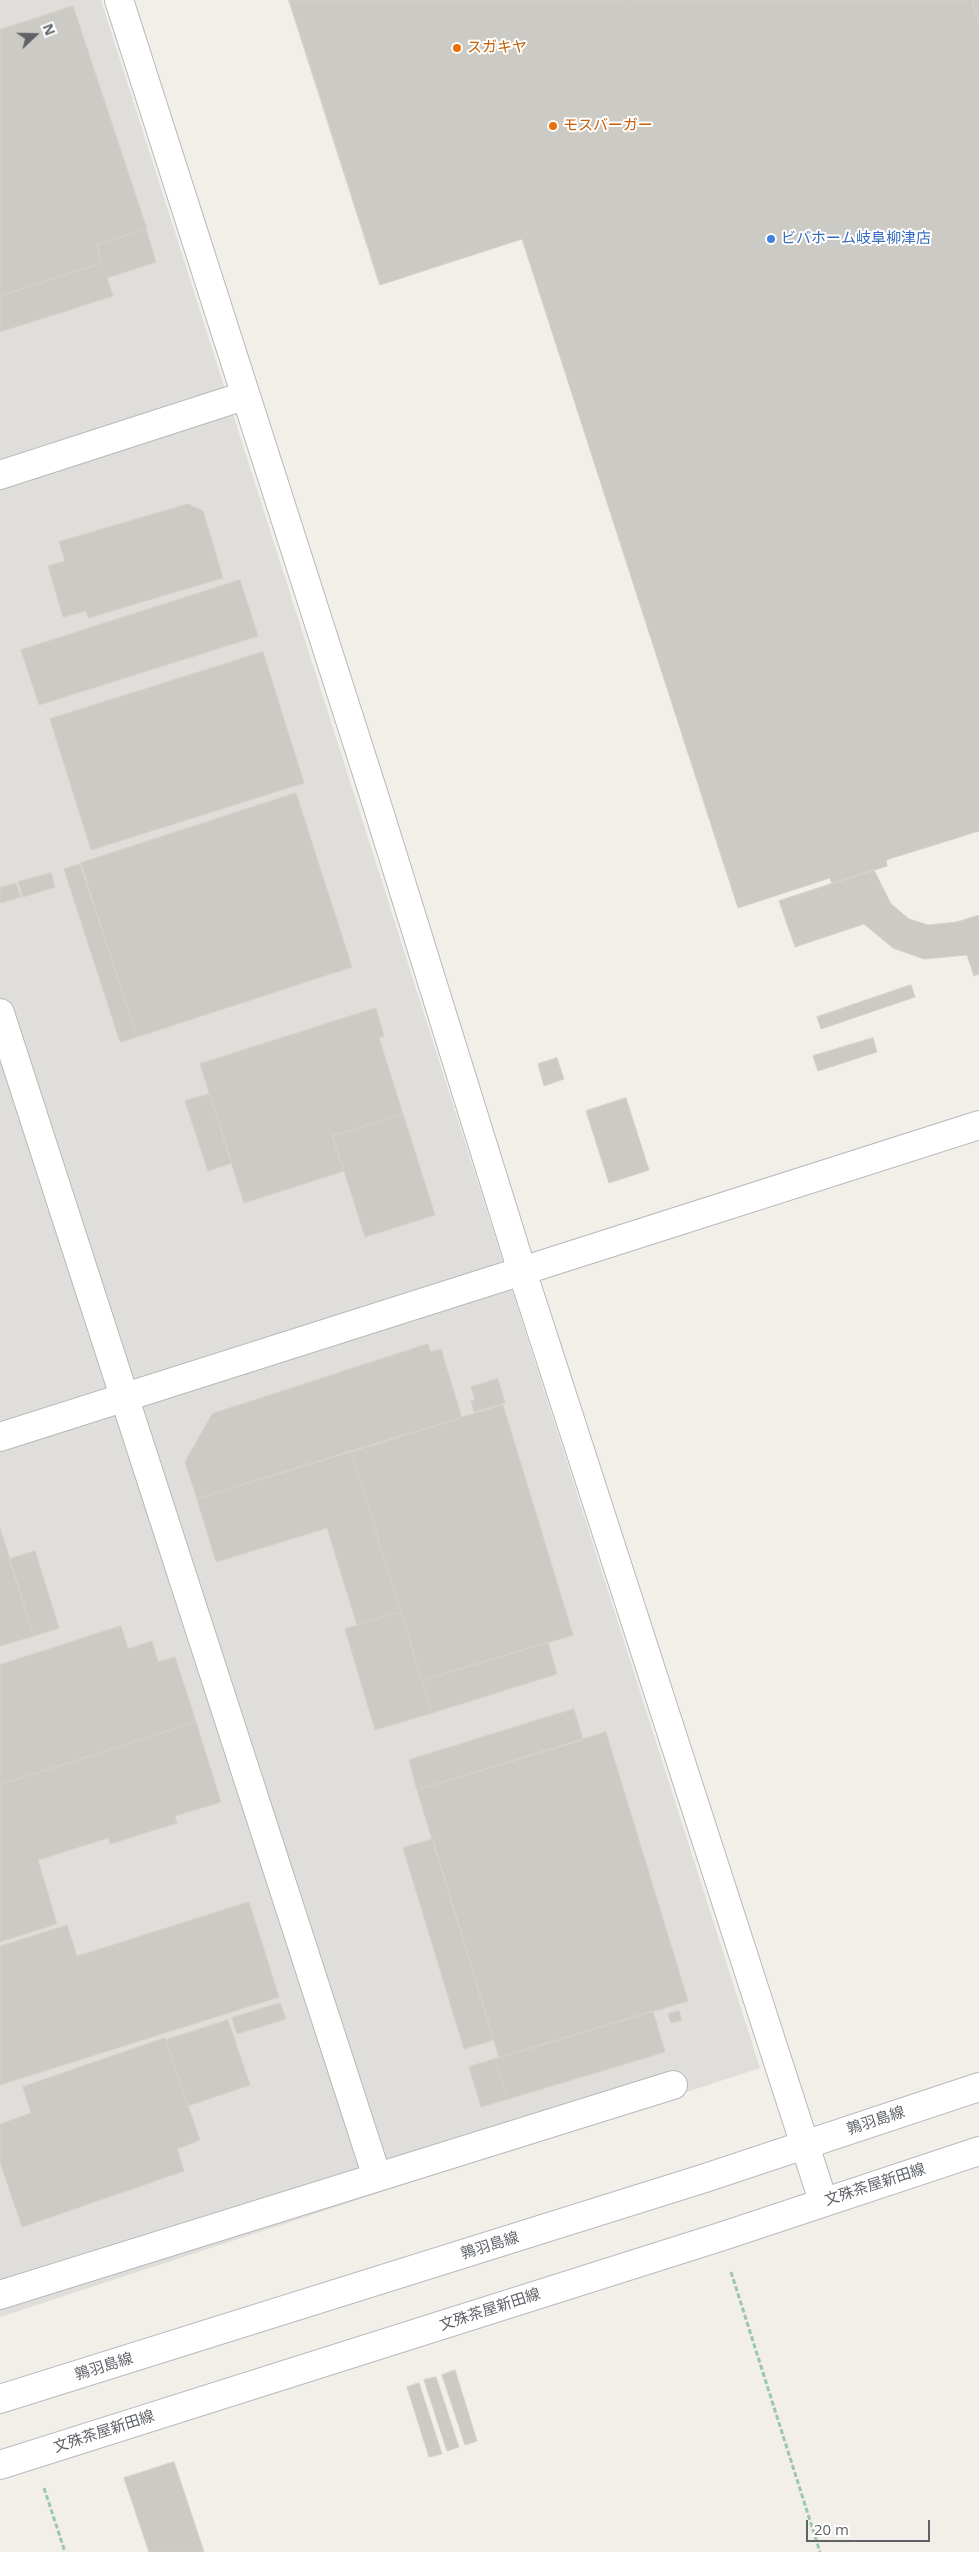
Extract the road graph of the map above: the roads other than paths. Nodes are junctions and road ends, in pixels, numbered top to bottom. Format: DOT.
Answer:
graph roads {
  1 [pos="119,0"];
  2 [pos="244,396"];
  3 [pos="0,475"];
  4 [pos="0,1013"];
  5 [pos="979,1126"];
  6 [pos="522,1272"];
  7 [pos="123,1398"];
  8 [pos="0,1437"];
  9 [pos="673,2085"];
  10 [pos="979,2087"];
  11 [pos="805,2144"];
  12 [pos="979,2151"];
  13 [pos="377,2177"];
  14 [pos="823,2201"];
  15 [pos="0,2295"];
  16 [pos="0,2399"];
  17 [pos="0,2465"];
  1 -- 2 [label="street"];
  2 -- 3 [label="street"];
  2 -- 6 [label="street"];
  4 -- 7 [label="street"];
  5 -- 6 [label="street"];
  6 -- 7 [label="street"];
  6 -- 11 [label="street"];
  7 -- 8 [label="street"];
  7 -- 13 [label="street"];
  9 -- 13 [label="street"];
  10 -- 11 [label="street, 鶉羽島線"];
  11 -- 14 [label="street"];
  11 -- 16 [label="street, 鶉羽島線"];
  12 -- 14 [label="street, 文殊茶屋新田線"];
  13 -- 15 [label="street"];
  14 -- 17 [label="street, 文殊茶屋新田線"];
}
